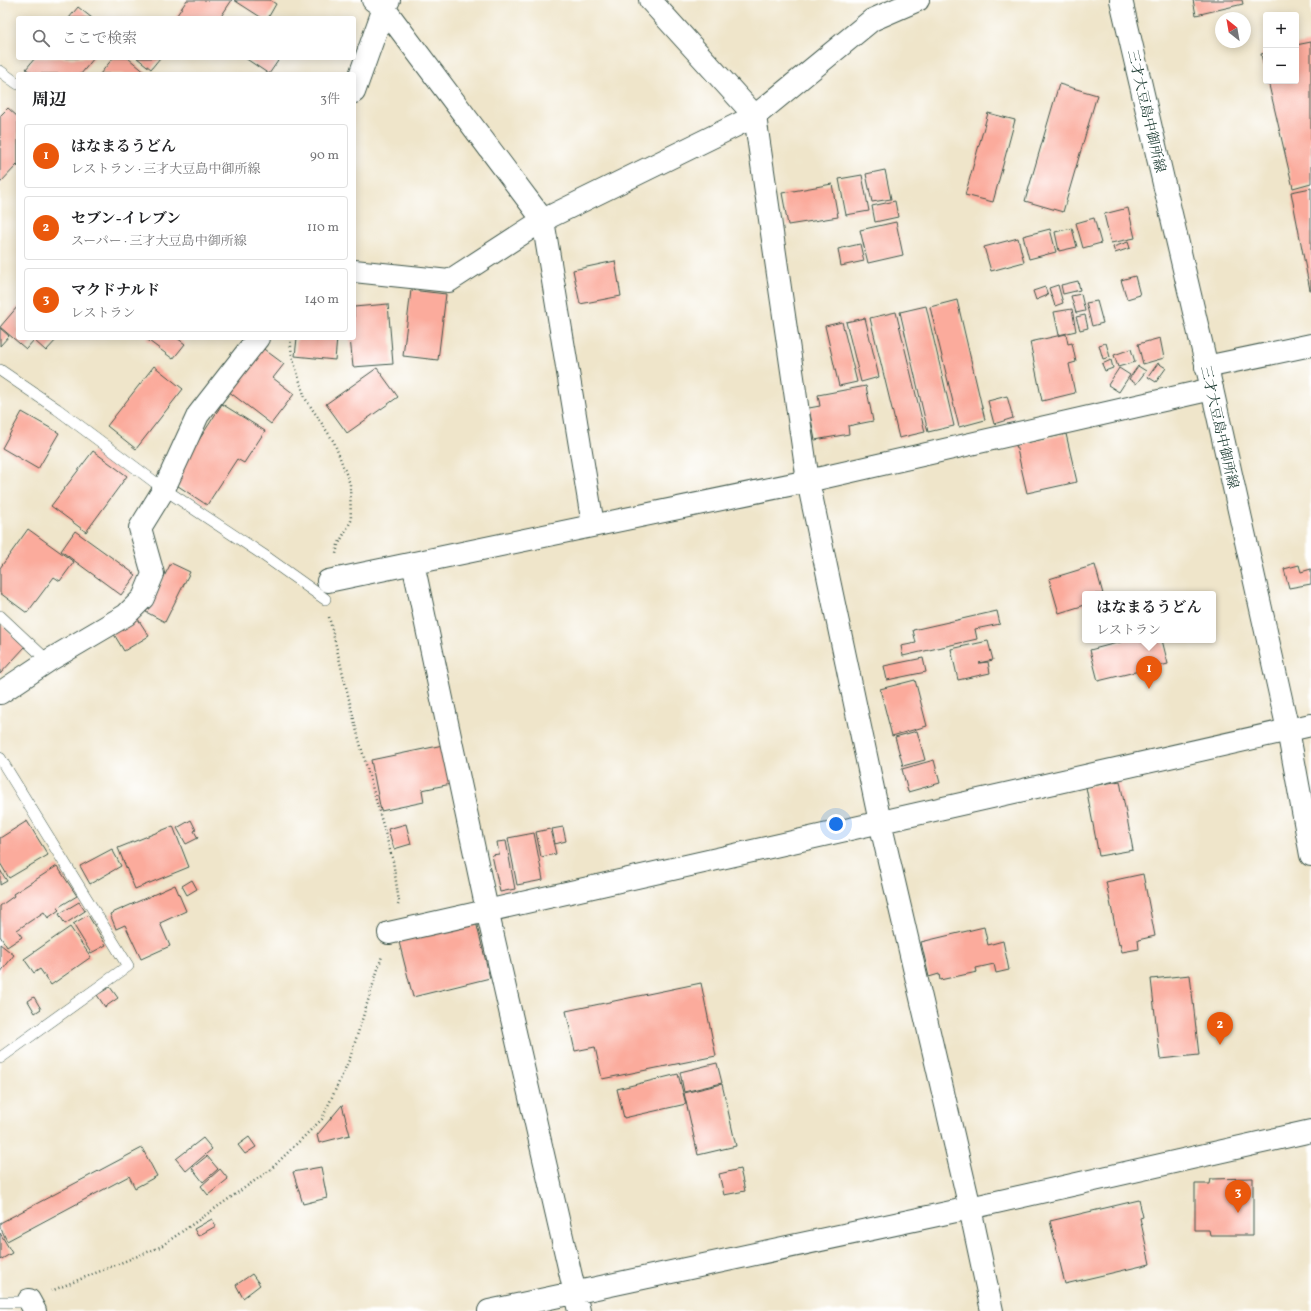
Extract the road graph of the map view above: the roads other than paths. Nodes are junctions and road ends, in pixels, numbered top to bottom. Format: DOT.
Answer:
graph roads {
  1 [pos="650,0"];
  2 [pos="918,0"];
  3 [pos="1121,0"];
  4 [pos="382,3"];
  5 [pos="0,71"];
  6 [pos="16,83"];
  7 [pos="356,86"];
  8 [pos="755,116"];
  9 [pos="543,220"];
  10 [pos="356,271"];
  11 [pos="256,340"];
  12 [pos="1311,345"];
  13 [pos="1206,367"];
  14 [pos="0,370"];
  15 [pos="1212,389"];
  16 [pos="808,481"];
  17 [pos="164,489"];
  18 [pos="593,525"];
  19 [pos="413,563"];
  20 [pos="326,590"];
  21 [pos="0,616"];
  22 [pos="48,661"];
  23 [pos="0,693"];
  24 [pos="1311,724"];
  25 [pos="1288,730"];
  26 [pos="0,758"];
  27 [pos="880,822"];
  28 [pos="1311,855"];
  29 [pos="487,910"];
  30 [pos="389,932"];
  31 [pos="0,1058"];
  32 [pos="1311,1131"];
  33 [pos="970,1208"];
  34 [pos="0,1302"];
  35 [pos="578,1302"];
  36 [pos="30,1304"];
  37 [pos="489,1311"];
  38 [pos="992,1311"];
  1 -- 8 [label="street"];
  2 -- 8 [label="street"];
  3 -- 13 [label="street, 三才大豆島中御所線"];
  4 -- 7 [label="street"];
  4 -- 9 [label="street"];
  5 -- 6 [label="lane"];
  8 -- 9 [label="street"];
  8 -- 16 [label="street"];
  9 -- 10 [label="street"];
  9 -- 18 [label="street"];
  11 -- 17 [label="street"];
  12 -- 13 [label="street"];
  13 -- 15 [label="street, 三才大豆島中御所線"];
  14 -- 17 [label="lane"];
  15 -- 16 [label="street"];
  15 -- 25 [label="street, 三才大豆島中御所線"];
  16 -- 18 [label="street"];
  16 -- 27 [label="street"];
  17 -- 20 [label="lane"];
  17 -- 22 [label="street"];
  18 -- 19 [label="street"];
  19 -- 20 [label="street"];
  19 -- 29 [label="street"];
  21 -- 22 [label="lane"];
  22 -- 23 [label="street"];
  24 -- 25 [label="street"];
  25 -- 27 [label="street"];
  25 -- 28 [label="street, 三才大豆島中御所線"];
  26 -- 31 [label="lane"];
  27 -- 29 [label="street"];
  27 -- 33 [label="street"];
  29 -- 30 [label="street"];
  29 -- 35 [label="street"];
  32 -- 33 [label="street"];
  33 -- 35 [label="street"];
  33 -- 38 [label="street"];
  34 -- 36 [label="lane"];
  35 -- 37 [label="street"];
}
